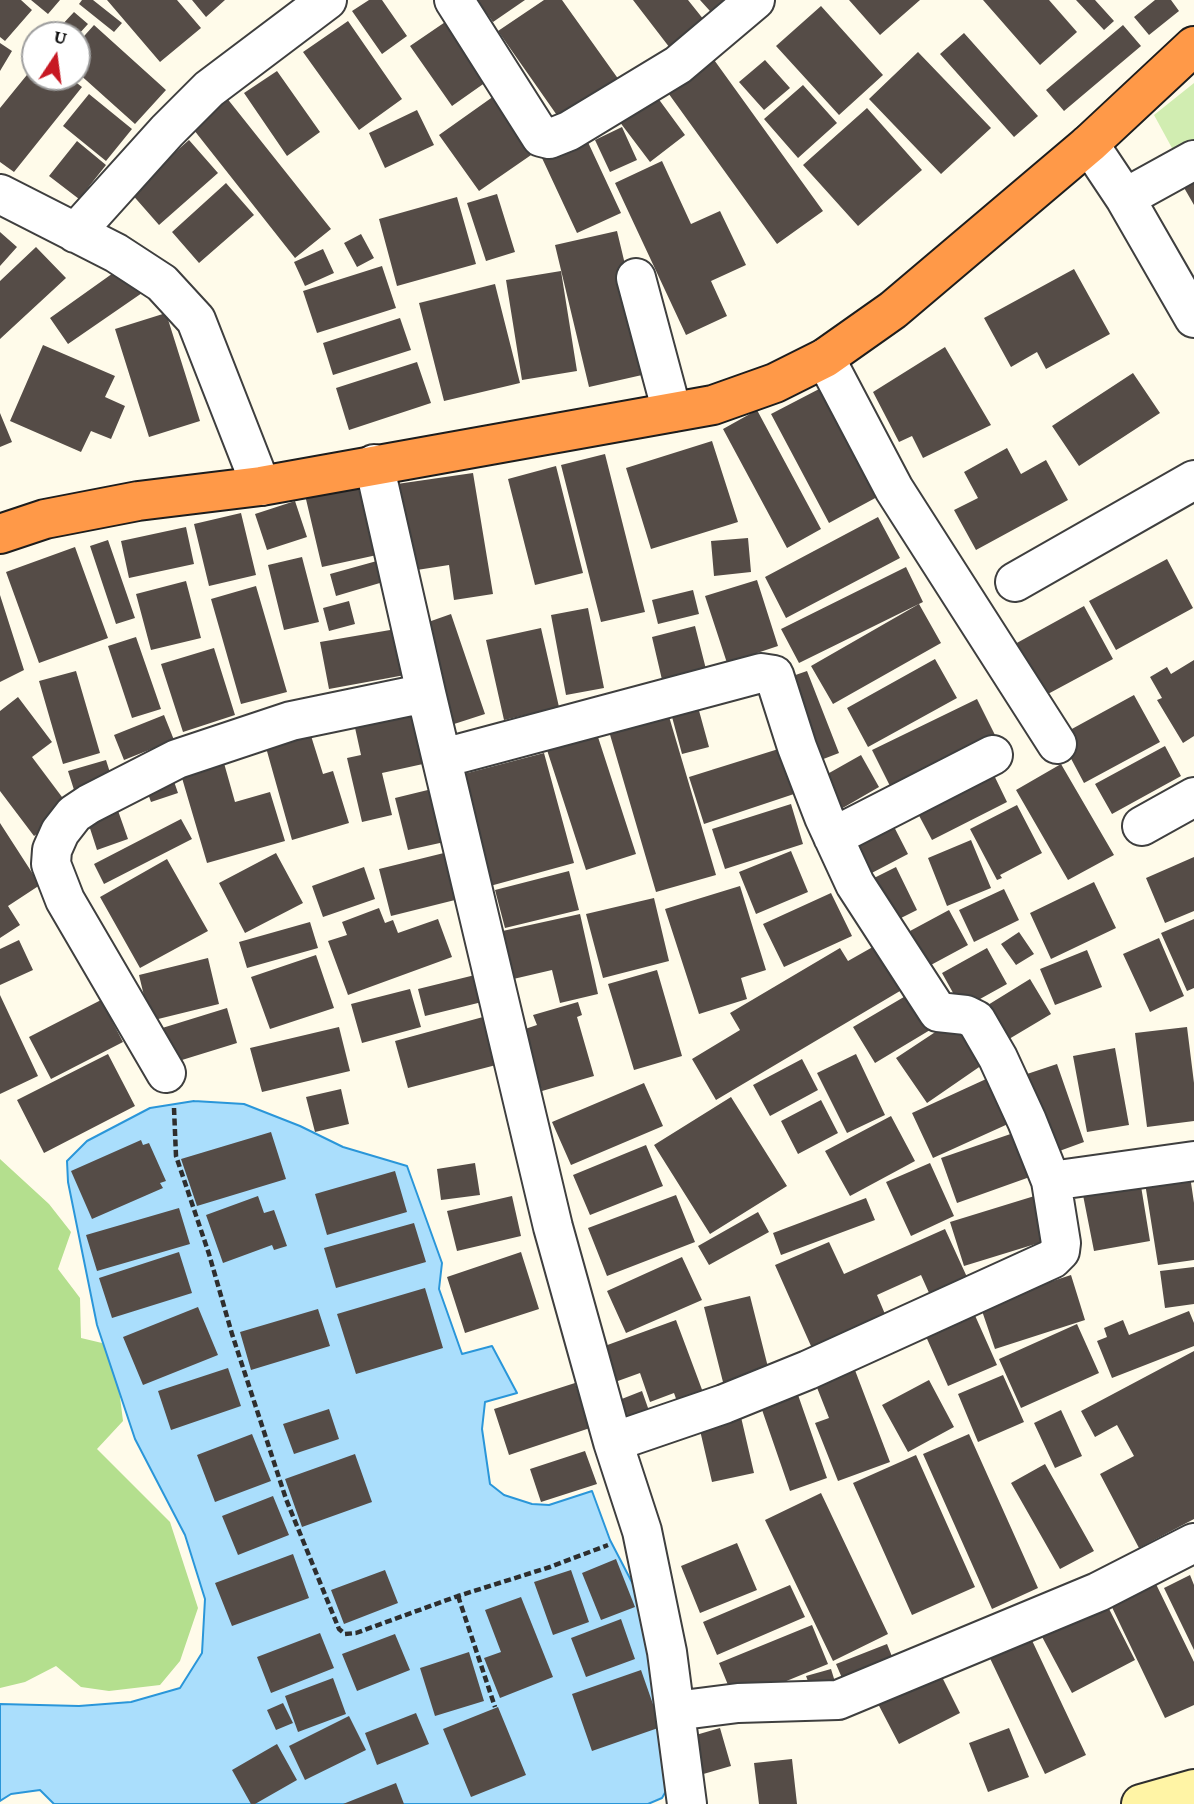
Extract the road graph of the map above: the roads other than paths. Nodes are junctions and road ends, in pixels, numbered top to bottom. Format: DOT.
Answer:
graph roads {
  1 [pos="327,0"];
  2 [pos="454,0"];
  3 [pos="755,0"];
  4 [pos="1194,46"];
  5 [pos="1089,144"];
  6 [pos="1194,160"];
  7 [pos="0,194"];
  8 [pos="1125,198"];
  9 [pos="75,233"];
  10 [pos="636,278"];
  11 [pos="1194,318"];
  12 [pos="825,358"];
  13 [pos="672,412"];
  14 [pos="374,464"];
  15 [pos="1194,480"];
  16 [pos="261,486"];
  17 [pos="0,534"];
  18 [pos="1015,582"];
  19 [pos="426,693"];
  20 [pos="1057,744"];
  21 [pos="993,755"];
  22 [pos="443,758"];
  23 [pos="1194,797"];
  24 [pos="1142,827"];
  25 [pos="832,836"];
  26 [pos="166,1073"];
  27 [pos="1194,1161"];
  28 [pos="1051,1181"];
  29 [pos="613,1441"];
  30 [pos="1194,1543"];
  31 [pos="675,1711"];
  32 [pos="1194,1789"];
  33 [pos="687,1804"];
  34 [pos="1141,1804"];
  1 -- 9 [label="street"];
  2 -- 3 [label="street"];
  4 -- 5 [label="highway"];
  5 -- 8 [label="street"];
  5 -- 12 [label="highway"];
  6 -- 8 [label="street"];
  7 -- 9 [label="street"];
  8 -- 11 [label="street"];
  9 -- 16 [label="street"];
  10 -- 13 [label="street"];
  12 -- 13 [label="highway"];
  12 -- 20 [label="street"];
  13 -- 14 [label="highway"];
  14 -- 16 [label="highway"];
  14 -- 19 [label="street"];
  15 -- 18 [label="street"];
  16 -- 17 [label="highway"];
  19 -- 22 [label="street"];
  19 -- 26 [label="street"];
  21 -- 25 [label="street"];
  22 -- 25 [label="street"];
  22 -- 29 [label="street"];
  23 -- 24 [label="street"];
  25 -- 28 [label="street"];
  27 -- 28 [label="street"];
  28 -- 29 [label="street"];
  29 -- 31 [label="street"];
  30 -- 31 [label="street"];
  31 -- 33 [label="street"];
  32 -- 34 [label="street"];
}
